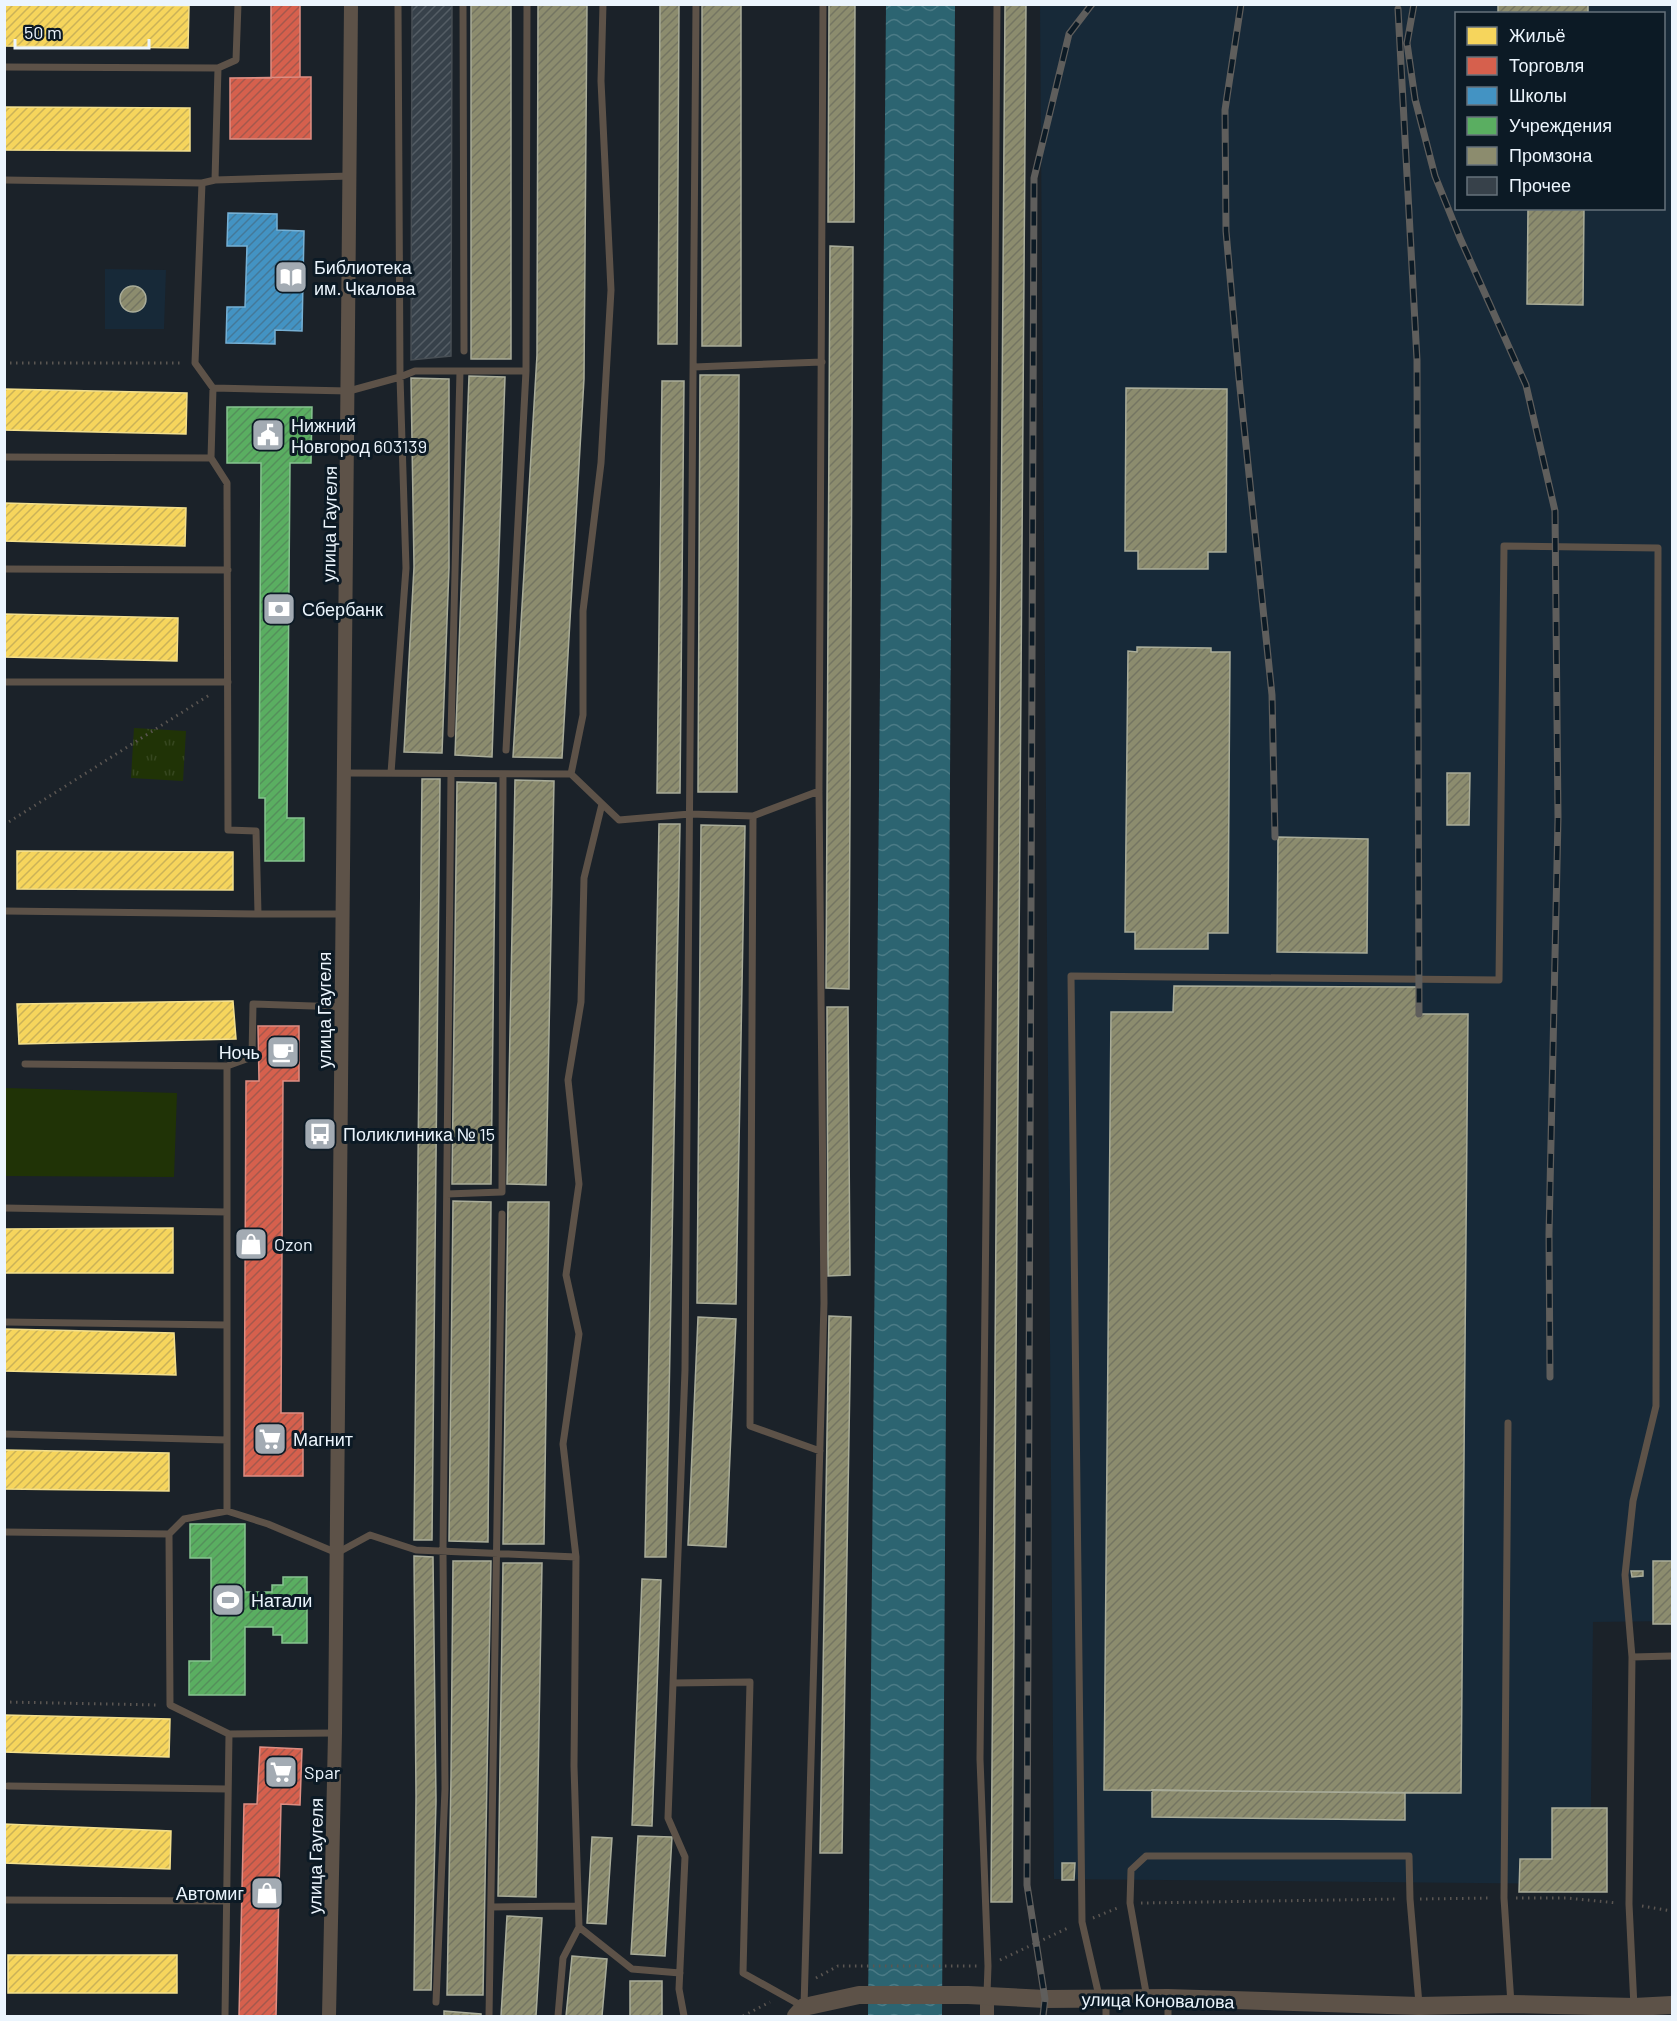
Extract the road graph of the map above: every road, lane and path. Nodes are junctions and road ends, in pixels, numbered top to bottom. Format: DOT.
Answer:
graph roads {
  1 [pos="238,4"];
  2 [pos="351,4"];
  3 [pos="398,4"];
  4 [pos="463,4"];
  5 [pos="527,4"];
  6 [pos="603,4"];
  7 [pos="696,4"];
  8 [pos="823,4"];
  9 [pos="997,4"];
  10 [pos="4,67"];
  11 [pos="218,69"];
  12 [pos="350,176"];
  13 [pos="4,180"];
  14 [pos="215,180"];
  15 [pos="202,183"];
  16 [pos="464,351"];
  17 [pos="822,362"];
  18 [pos="4,363"];
  19 [pos="195,363"];
  20 [pos="694,367"];
  21 [pos="526,370"];
  22 [pos="460,371"];
  23 [pos="400,377"];
  24 [pos="213,388"];
  25 [pos="348,391"];
  26 [pos="4,457"];
  27 [pos="211,458"];
  28 [pos="4,569"];
  29 [pos="228,570"];
  30 [pos="4,682"];
  31 [pos="228,682"];
  32 [pos="451,734"];
  33 [pos="506,750"];
  34 [pos="345,773"];
  35 [pos="391,773"];
  36 [pos="451,774"];
  37 [pos="503,774"];
  38 [pos="571,774"];
  39 [pos="819,791"];
  40 [pos="602,804"];
  41 [pos="690,814"];
  42 [pos="753,816"];
  43 [pos="4,825"];
  44 [pos="4,911"];
  45 [pos="258,914"];
  46 [pos="343,914"];
  47 [pos="342,1007"];
  48 [pos="25,1064"];
  49 [pos="227,1066"];
  50 [pos="447,1194"];
  51 [pos="4,1208"];
  52 [pos="226,1212"];
  53 [pos="502,1214"];
  54 [pos="4,1322"];
  55 [pos="227,1325"];
  56 [pos="1508,1423"];
  57 [pos="4,1434"];
  58 [pos="227,1440"];
  59 [pos="820,1451"];
  60 [pos="226,1511"];
  61 [pos="4,1532"];
  62 [pos="169,1534"];
  63 [pos="443,1552"];
  64 [pos="337,1553"];
  65 [pos="496,1554"];
  66 [pos="576,1557"];
  67 [pos="1672,1656"];
  68 [pos="1632,1657"];
  69 [pos="673,1683"];
  70 [pos="4,1702"];
  71 [pos="170,1705"];
  72 [pos="335,1733"];
  73 [pos="229,1734"];
  74 [pos="8,1786"];
  75 [pos="227,1789"];
  76 [pos="1504,1898"];
  77 [pos="1410,1899"];
  78 [pos="4,1900"];
  79 [pos="225,1901"];
  80 [pos="1130,1903"];
  81 [pos="1629,1904"];
  82 [pos="578,1906"];
  83 [pos="491,1907"];
  84 [pos="1672,1911"];
  85 [pos="1082,1922"];
  86 [pos="579,1927"];
  87 [pos="859,1965"];
  88 [pos="988,1966"];
  89 [pos="680,1973"];
  90 [pos="987,1998"];
  91 [pos="1102,1998"];
  92 [pos="1147,1999"];
  93 [pos="436,2002"];
  94 [pos="1511,2004"];
  95 [pos="1672,2005"];
  96 [pos="1419,2006"];
  97 [pos="1168,2007"];
  98 [pos="1634,2007"];
  99 [pos="1463,2011"];
  100 [pos="800,2012"];
  101 [pos="225,2016"];
  102 [pos="329,2016"];
  103 [pos="489,2016"];
  104 [pos="558,2016"];
  105 [pos="684,2016"];
  106 [pos="987,2016"];
  107 [pos="1106,2016"];
  1 -- 11 [label="lane"];
  2 -- 12 [label="street, улица Гаугеля"];
  3 -- 23 [label="lane"];
  4 -- 16 [label="lane"];
  5 -- 21 [label="lane"];
  6 -- 38 [label="lane"];
  7 -- 20 [label="lane"];
  8 -- 17 [label="lane"];
  9 -- 88 [label="lane"];
  10 -- 11 [label="lane"];
  11 -- 14 [label="lane"];
  12 -- 14 [label="lane"];
  12 -- 25 [label="street, улица Гаугеля"];
  13 -- 15 [label="lane"];
  14 -- 15 [label="lane"];
  15 -- 19 [label="lane"];
  17 -- 20 [label="lane"];
  17 -- 39 [label="lane"];
  18 -- 19 [label="path"];
  19 -- 24 [label="lane"];
  20 -- 41 [label="lane"];
  21 -- 22 [label="lane"];
  21 -- 33 [label="lane"];
  22 -- 23 [label="lane"];
  22 -- 32 [label="lane"];
  23 -- 25 [label="lane"];
  23 -- 35 [label="lane"];
  24 -- 25 [label="lane"];
  24 -- 27 [label="lane"];
  25 -- 34 [label="street, улица Гаугеля"];
  26 -- 27 [label="lane"];
  27 -- 29 [label="lane"];
  28 -- 29 [label="lane"];
  29 -- 31 [label="lane"];
  30 -- 31 [label="lane"];
  31 -- 43 [label="path"];
  31 -- 45 [label="lane"];
  34 -- 35 [label="lane"];
  34 -- 46 [label="street, улица Гаугеля"];
  35 -- 36 [label="lane"];
  36 -- 37 [label="lane"];
  36 -- 50 [label="lane"];
  37 -- 38 [label="lane"];
  37 -- 50 [label="lane"];
  38 -- 40 [label="lane"];
  39 -- 42 [label="lane"];
  39 -- 59 [label="lane"];
  40 -- 41 [label="lane"];
  40 -- 66 [label="lane"];
  41 -- 42 [label="lane"];
  41 -- 69 [label="lane"];
  42 -- 59 [label="lane"];
  44 -- 45 [label="lane"];
  45 -- 46 [label="lane"];
  46 -- 47 [label="street, улица Гаугеля"];
  47 -- 49 [label="lane"];
  47 -- 64 [label="street, улица Гаугеля"];
  48 -- 49 [label="lane"];
  49 -- 52 [label="lane"];
  50 -- 63 [label="lane"];
  51 -- 52 [label="lane"];
  52 -- 55 [label="lane"];
  53 -- 65 [label="lane"];
  54 -- 55 [label="lane"];
  55 -- 58 [label="lane"];
  56 -- 76 [label="lane"];
  57 -- 58 [label="lane"];
  58 -- 60 [label="lane"];
  59 -- 100 [label="lane"];
  60 -- 62 [label="lane"];
  60 -- 64 [label="lane"];
  61 -- 62 [label="lane"];
  62 -- 71 [label="lane"];
  63 -- 64 [label="lane"];
  63 -- 65 [label="lane"];
  63 -- 93 [label="lane"];
  64 -- 72 [label="street, улица Гаугеля"];
  65 -- 66 [label="lane"];
  65 -- 83 [label="lane"];
  66 -- 82 [label="lane"];
  67 -- 68 [label="lane"];
  68 -- 81 [label="lane"];
  68 -- 85 [label="lane"];
  69 -- 89 [label="lane"];
  69 -- 100 [label="lane"];
  70 -- 71 [label="path"];
  71 -- 73 [label="lane"];
  72 -- 73 [label="lane"];
  72 -- 102 [label="street, улица Гаугеля"];
  73 -- 75 [label="lane"];
  74 -- 75 [label="lane"];
  75 -- 79 [label="lane"];
  76 -- 77 [label="path"];
  76 -- 81 [label="path"];
  76 -- 94 [label="lane"];
  77 -- 80 [label="path"];
  77 -- 80 [label="lane"];
  77 -- 96 [label="lane"];
  78 -- 79 [label="lane"];
  79 -- 101 [label="lane"];
  80 -- 85 [label="path"];
  80 -- 92 [label="lane"];
  81 -- 84 [label="path"];
  81 -- 98 [label="lane"];
  82 -- 83 [label="lane"];
  82 -- 86 [label="lane"];
  83 -- 103 [label="lane"];
  85 -- 88 [label="path"];
  85 -- 91 [label="lane"];
  86 -- 89 [label="lane"];
  86 -- 104 [label="lane"];
  87 -- 88 [label="path"];
  88 -- 90 [label="lane"];
  89 -- 105 [label="lane"];
  90 -- 91 [label="street, улица Коновалова"];
  90 -- 100 [label="street, улица Коновалова"];
  90 -- 106 [label="street"];
  91 -- 92 [label="street, улица Коновалова"];
  91 -- 107 [label="lane"];
  92 -- 97 [label="street, улица Коновалова"];
  94 -- 98 [label="street, улица Коновалова"];
  94 -- 99 [label="street, улица Коновалова"];
  95 -- 98 [label="street, улица Коновалова"];
  96 -- 97 [label="street, улица Коновалова"];
  96 -- 99 [label="street, улица Коновалова"];
}
